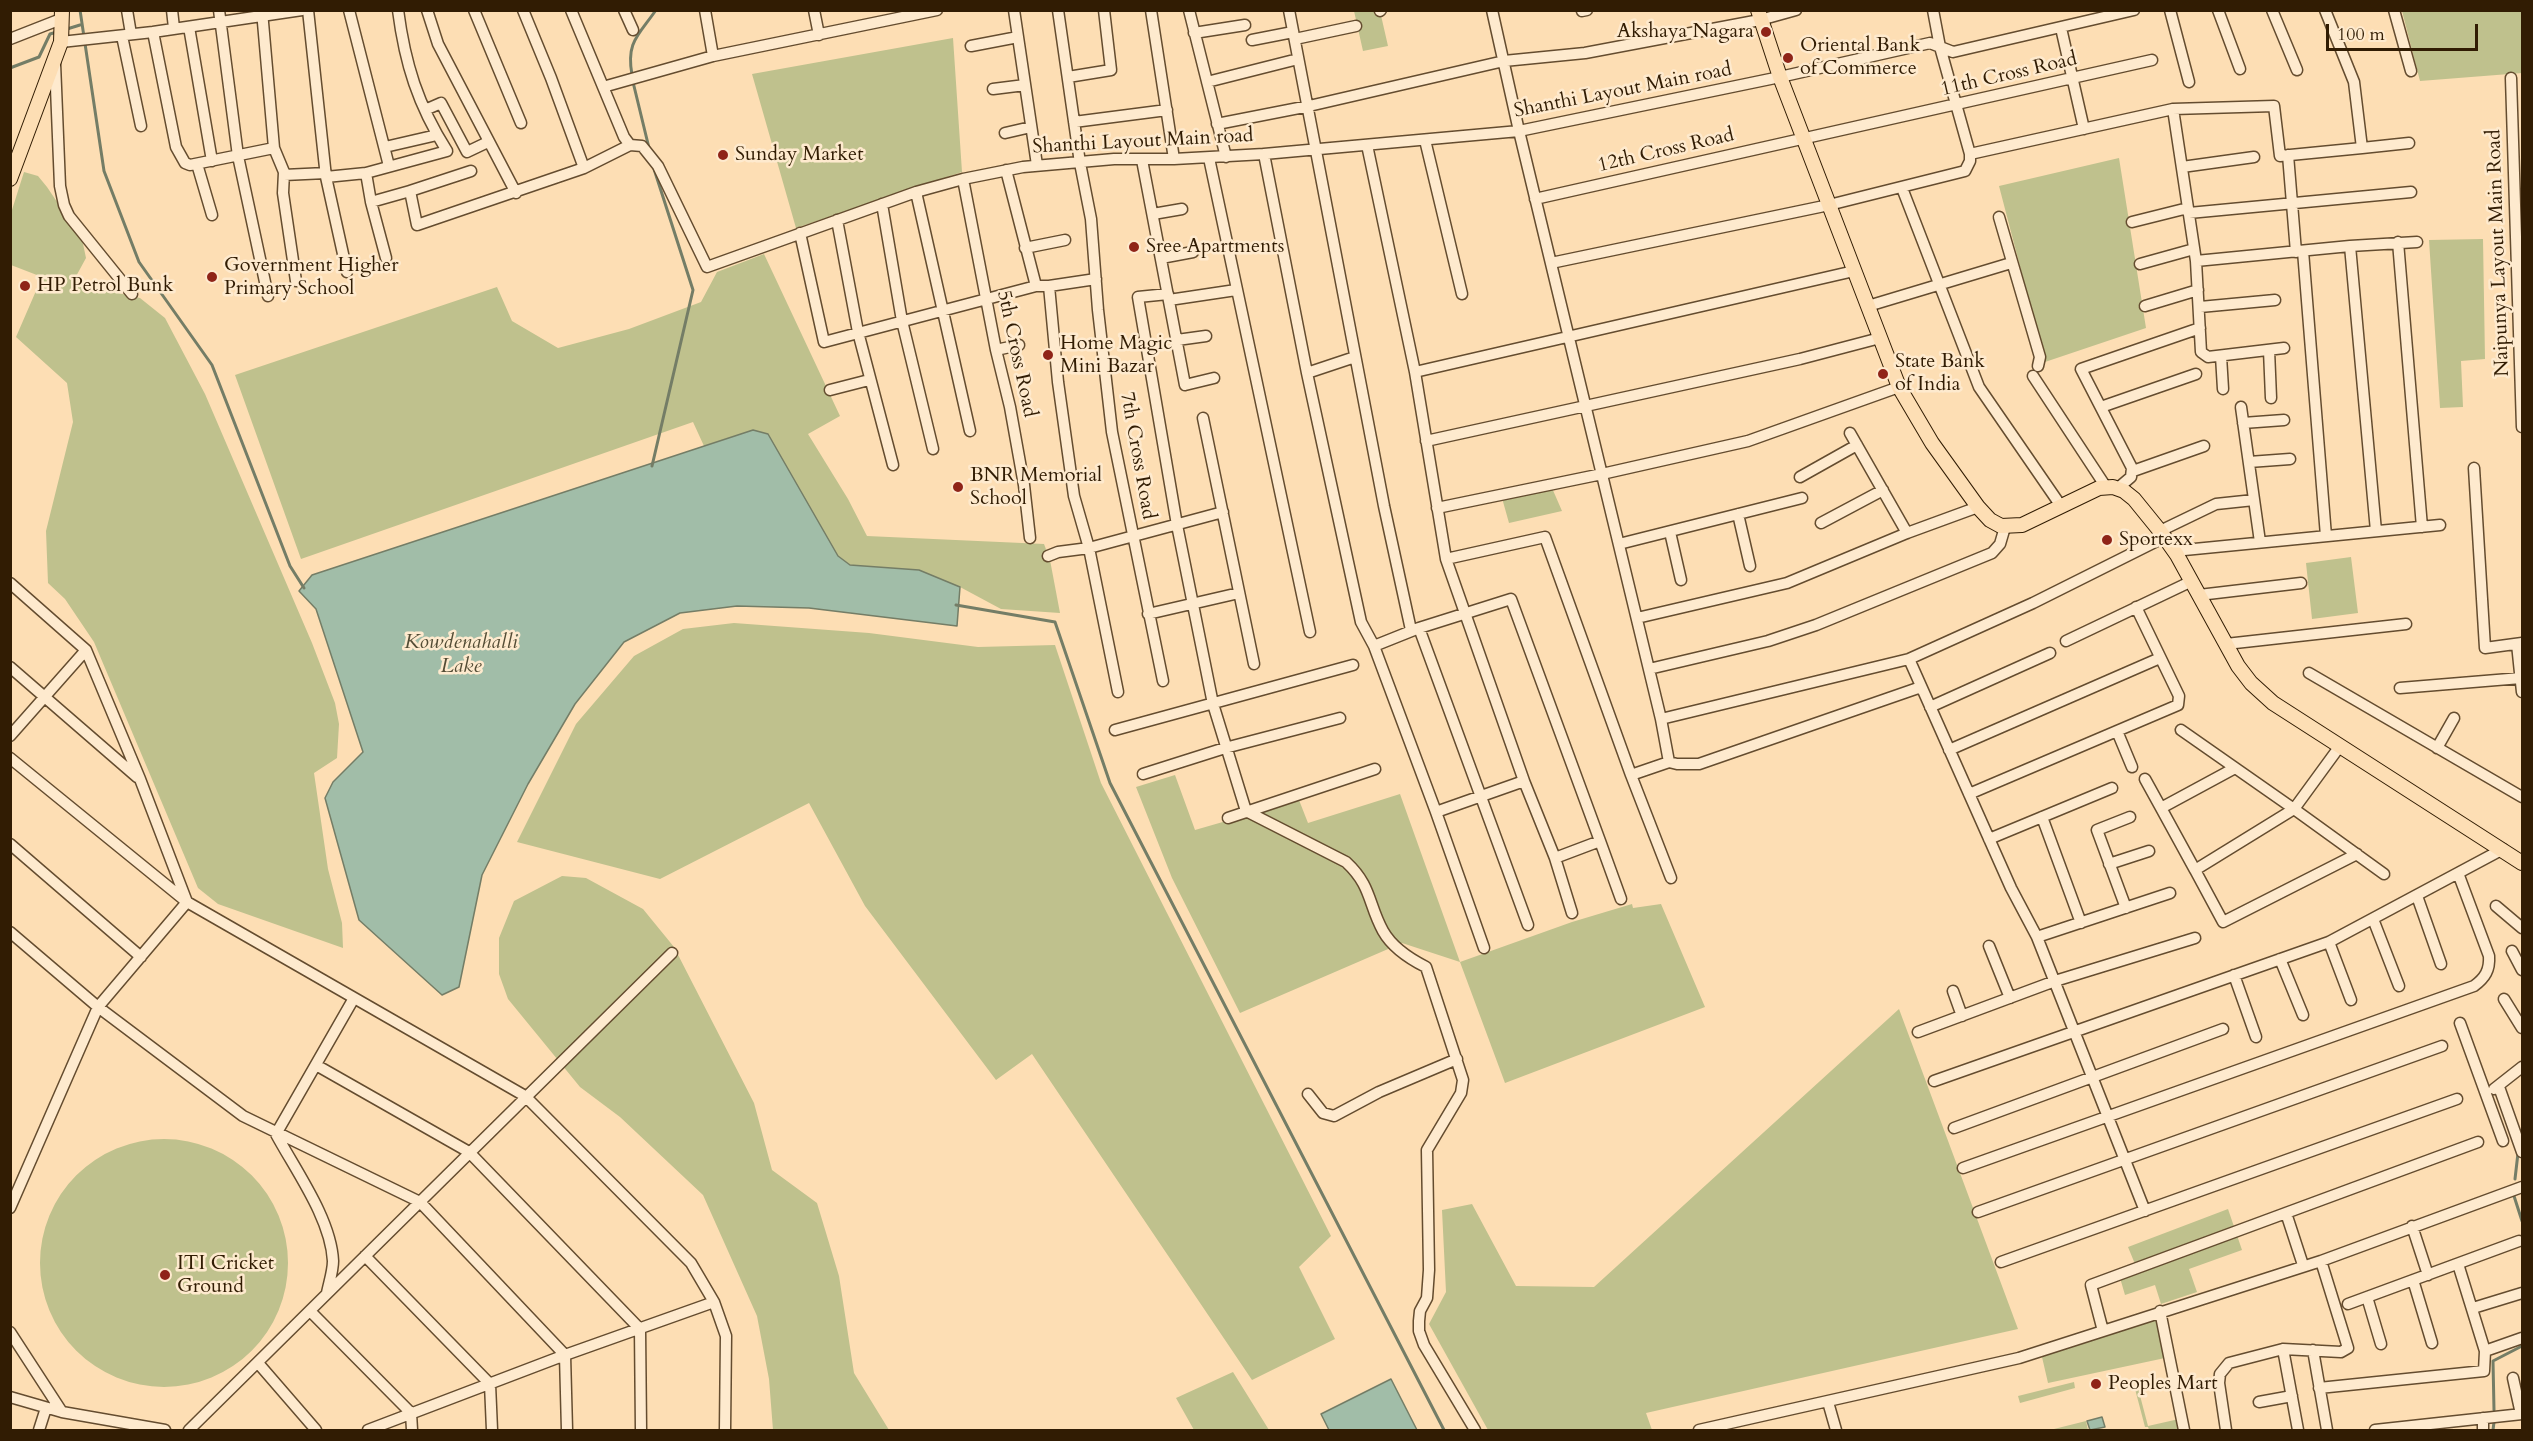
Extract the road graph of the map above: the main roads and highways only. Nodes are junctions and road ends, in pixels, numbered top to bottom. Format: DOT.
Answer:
graph roads {
  1 [pos="62,15"];
  2 [pos="1759,15"];
  3 [pos="10,179"];
  4 [pos="2523,862"];
  1 -- 3 [label="main road"];
  2 -- 4 [label="main road"];
}
